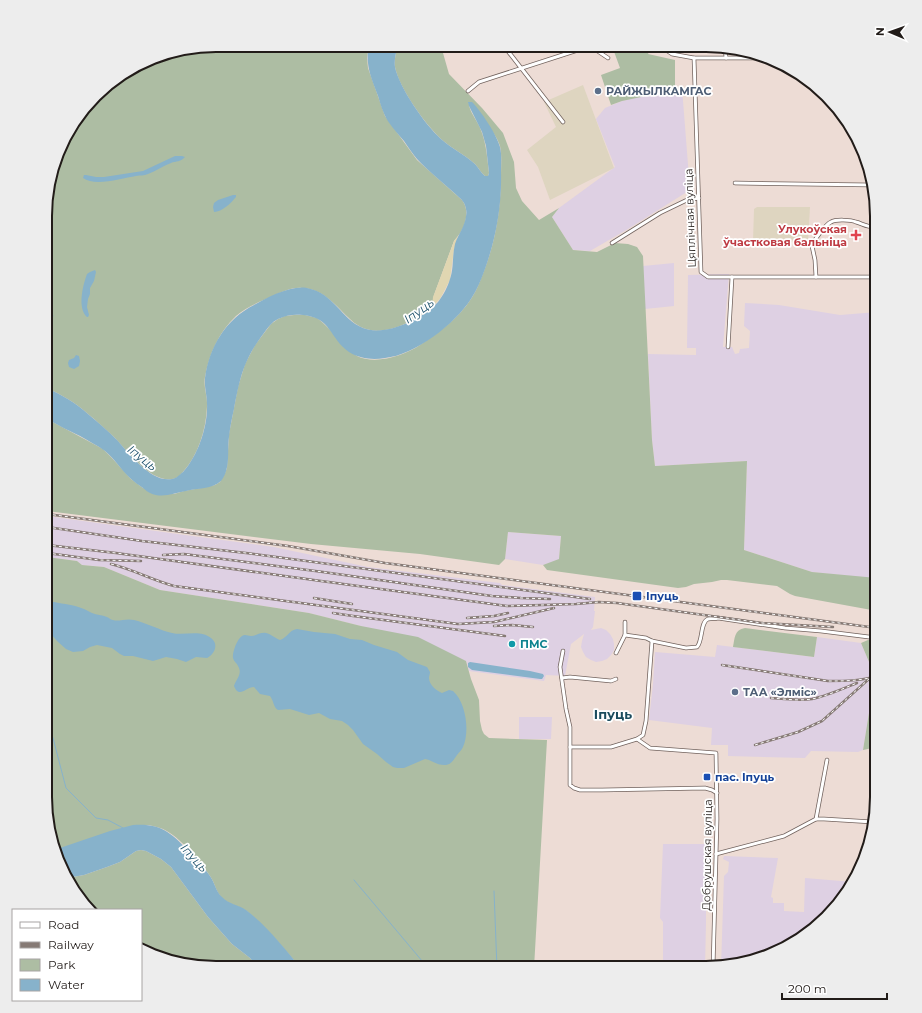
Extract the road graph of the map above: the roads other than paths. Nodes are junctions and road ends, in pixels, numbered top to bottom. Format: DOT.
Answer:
graph roads {
  1 [pos="509,52"];
  2 [pos="572,52"];
  3 [pos="599,52"];
  4 [pos="667,52"];
  5 [pos="726,53"];
  6 [pos="608,58"];
  7 [pos="694,58"];
  8 [pos="726,58"];
  9 [pos="749,58"];
  10 [pos="522,68"];
  11 [pos="468,90"];
  12 [pos="563,122"];
  13 [pos="735,183"];
  14 [pos="867,184"];
  15 [pos="699,198"];
  16 [pos="870,226"];
  17 [pos="612,243"];
  18 [pos="732,277"];
  19 [pos="816,277"];
  20 [pos="870,277"];
  21 [pos="728,348"];
  22 [pos="625,622"];
  23 [pos="625,635"];
  24 [pos="870,637"];
  25 [pos="652,641"];
  26 [pos="563,651"];
  27 [pos="616,653"];
  28 [pos="562,678"];
  29 [pos="616,679"];
  30 [pos="636,739"];
  31 [pos="570,746"];
  32 [pos="828,760"];
  33 [pos="717,793"];
  34 [pos="816,819"];
  35 [pos="868,822"];
  36 [pos="716,854"];
  37 [pos="713,961"];
  1 -- 10 [label="street"];
  2 -- 10 [label="street"];
  3 -- 6 [label="street"];
  4 -- 7 [label="street"];
  5 -- 8 [label="street"];
  7 -- 8 [label="street"];
  7 -- 15 [label="street, Цяплічная вуліца"];
  8 -- 9 [label="street"];
  10 -- 11 [label="street"];
  10 -- 12 [label="street"];
  13 -- 14 [label="street"];
  15 -- 17 [label="street"];
  15 -- 18 [label="street, Цяплічная вуліца"];
  16 -- 19 [label="street"];
  18 -- 19 [label="street, Цяплічная вуліца"];
  18 -- 21 [label="street"];
  19 -- 20 [label="street, Цяплічная вуліца"];
  22 -- 23 [label="street"];
  23 -- 25 [label="street"];
  23 -- 27 [label="street"];
  24 -- 25 [label="street"];
  25 -- 30 [label="street"];
  26 -- 28 [label="street"];
  28 -- 29 [label="street"];
  28 -- 31 [label="street"];
  30 -- 31 [label="street"];
  30 -- 33 [label="street, Добрушская вуліца"];
  31 -- 33 [label="street"];
  32 -- 34 [label="street"];
  33 -- 36 [label="street, Добрушская вуліца"];
  34 -- 35 [label="street"];
  34 -- 36 [label="street"];
  36 -- 37 [label="street, Добрушская вуліца"];
}
